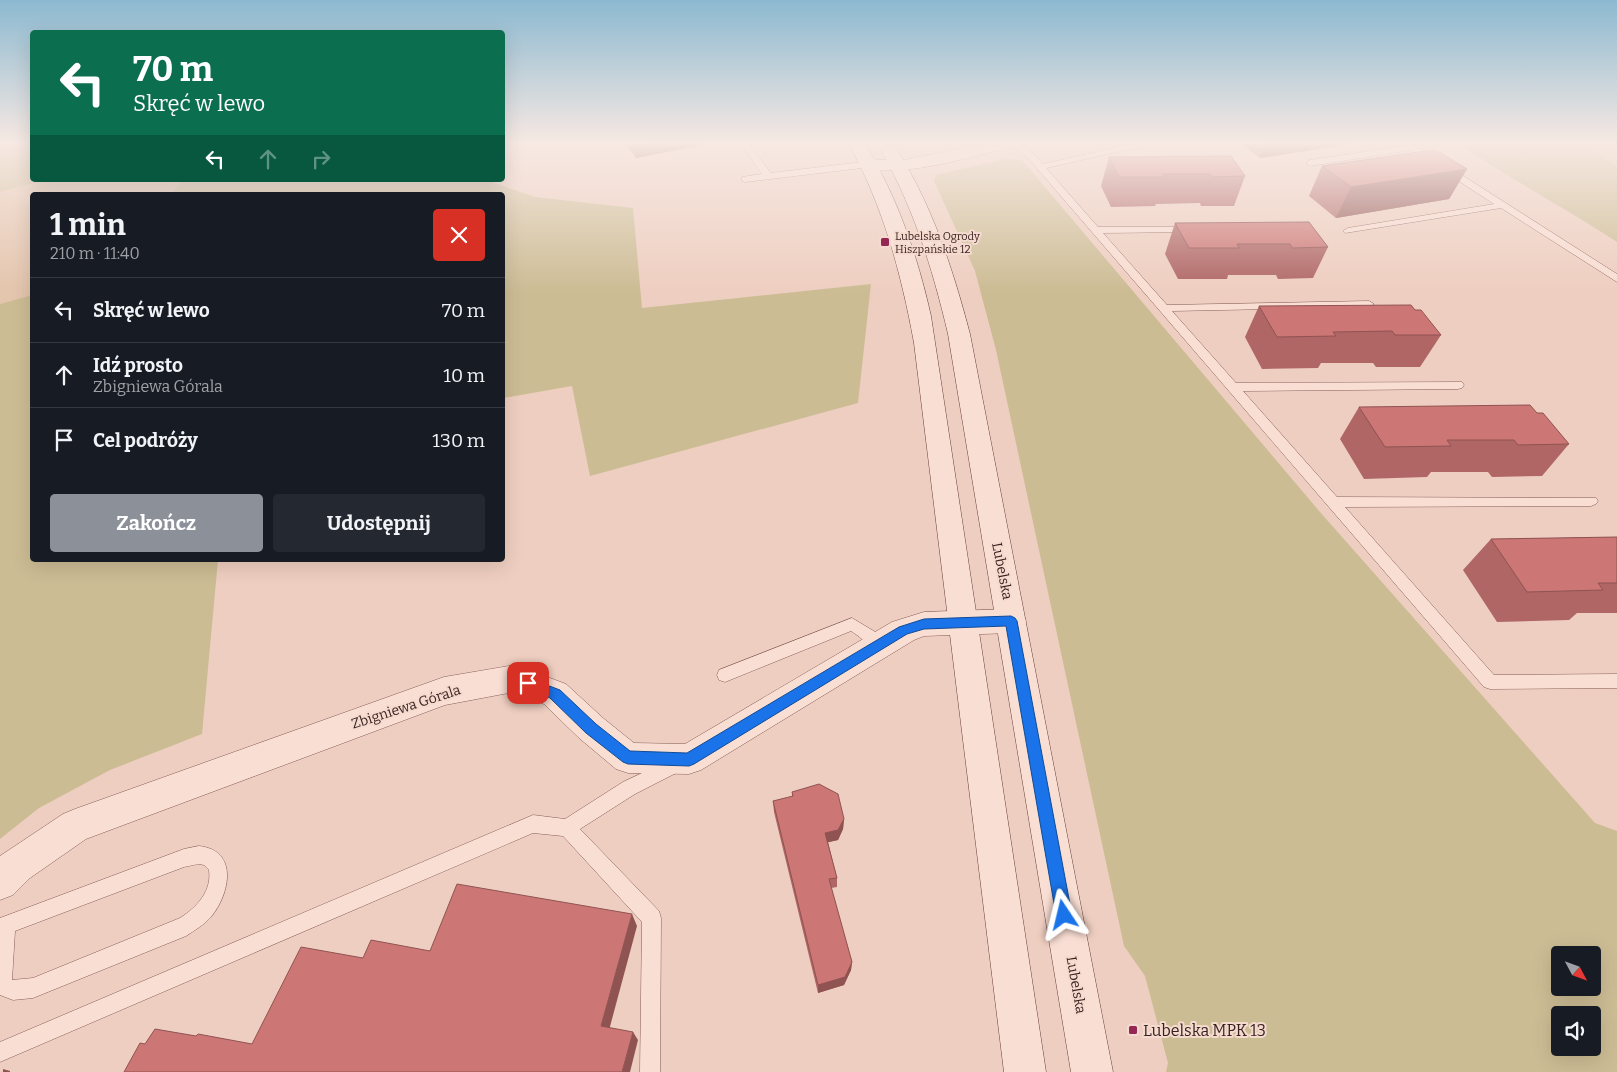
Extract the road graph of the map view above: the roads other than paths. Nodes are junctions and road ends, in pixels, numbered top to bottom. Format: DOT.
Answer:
graph roads {
  1 [pos="882,192"];
  2 [pos="912,192"];
  3 [pos="1062,192"];
  4 [pos="1482,192"];
  5 [pos="1502,205"];
  6 [pos="1202,229"];
  7 [pos="1096,230"];
  8 [pos="1348,231"];
  9 [pos="1617,279"];
  10 [pos="1369,304"];
  11 [pos="1165,308"];
  12 [pos="1458,384"];
  13 [pos="1233,387"];
  14 [pos="1591,501"];
  15 [pos="1334,502"];
  16 [pos="963,621"];
  17 [pos="1011,621"];
  18 [pos="882,643"];
  19 [pos="725,675"];
  20 [pos="1617,681"];
  21 [pos="689,759"];
  22 [pos="567,828"];
  23 [pos="0,882"];
  24 [pos="3,923"];
  25 [pos="0,1052"];
  26 [pos="650,1072"];
  27 [pos="1025,1072"];
  28 [pos="1092,1072"];
  1 -- 16 [label="main road"];
  2 -- 17 [label="main road, Lubelska"];
  3 -- 7 [label="lane"];
  4 -- 5 [label="lane"];
  5 -- 8 [label="lane"];
  5 -- 9 [label="lane"];
  6 -- 7 [label="lane"];
  7 -- 11 [label="lane"];
  10 -- 11 [label="lane"];
  11 -- 13 [label="lane"];
  12 -- 13 [label="lane"];
  13 -- 15 [label="lane"];
  14 -- 15 [label="lane"];
  15 -- 20 [label="lane"];
  16 -- 17 [label="main road"];
  16 -- 18 [label="main road"];
  16 -- 27 [label="main road"];
  17 -- 28 [label="main road, Lubelska"];
  18 -- 19 [label="lane"];
  18 -- 21 [label="main road"];
  21 -- 22 [label="lane"];
  21 -- 23 [label="main road, Zbigniewa Górala"];
  22 -- 25 [label="lane"];
  22 -- 26 [label="lane"];
  24 -- 24 [label="lane"];
}
